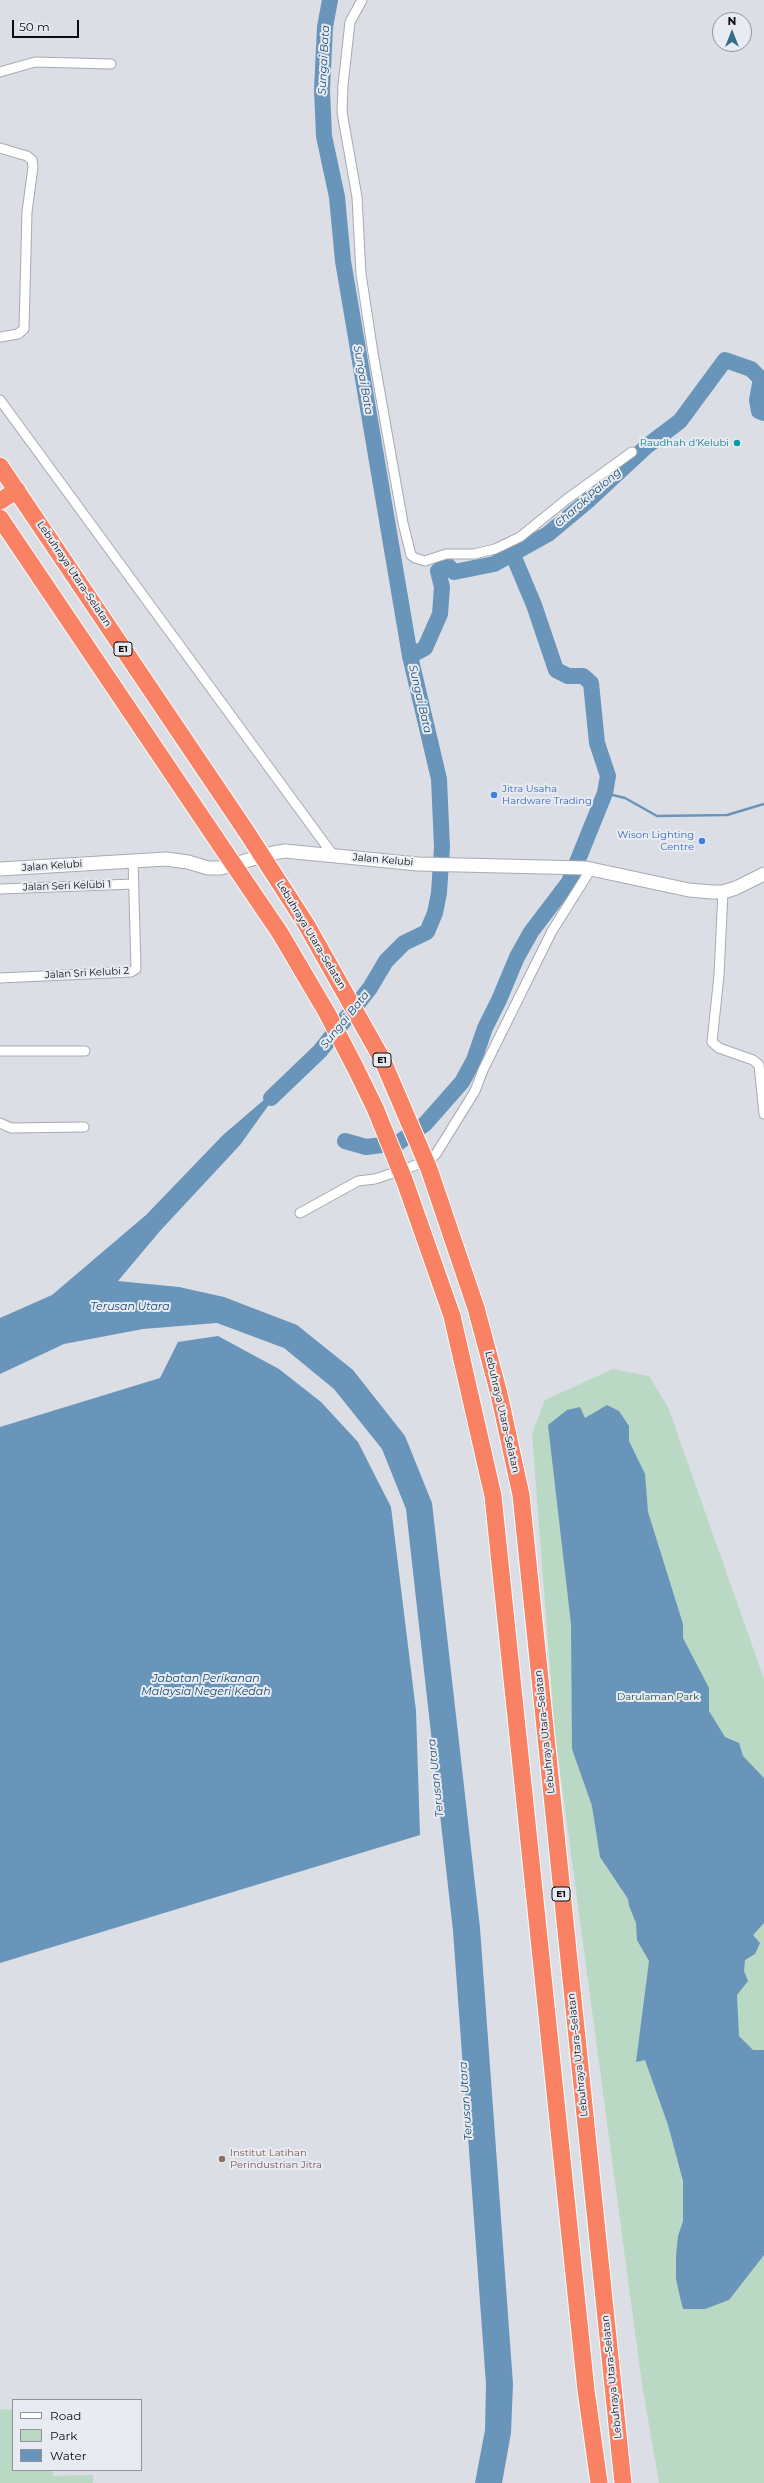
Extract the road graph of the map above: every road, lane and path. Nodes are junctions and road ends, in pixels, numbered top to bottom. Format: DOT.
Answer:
graph roads {
  1 [pos="362,0"];
  2 [pos="111,64"];
  3 [pos="0,72"];
  4 [pos="0,148"];
  5 [pos="0,337"];
  6 [pos="0,400"];
  7 [pos="632,452"];
  8 [pos="0,466"];
  9 [pos="17,490"];
  10 [pos="0,501"];
  11 [pos="0,518"];
  12 [pos="333,855"];
  13 [pos="133,860"];
  14 [pos="589,868"];
  15 [pos="0,869"];
  16 [pos="764,874"];
  17 [pos="134,884"];
  18 [pos="0,889"];
  19 [pos="723,892"];
  20 [pos="0,978"];
  21 [pos="0,1051"];
  22 [pos="85,1051"];
  23 [pos="764,1114"];
  24 [pos="0,1123"];
  25 [pos="84,1127"];
  26 [pos="300,1213"];
  27 [pos="600,2483"];
  28 [pos="623,2483"];
  1 -- 7 [label="street"];
  2 -- 3 [label="street"];
  4 -- 5 [label="street"];
  6 -- 12 [label="street"];
  8 -- 9 [label="highway, Lebuhraya Utara–Selatan / E1"];
  9 -- 10 [label="highway"];
  9 -- 28 [label="highway, Lebuhraya Utara–Selatan / E1, bridge"];
  11 -- 27 [label="highway, bridge"];
  12 -- 13 [label="main road, Jalan Kelubi"];
  12 -- 14 [label="main road, Jalan Kelubi"];
  13 -- 15 [label="main road, Jalan Kelubi"];
  13 -- 17 [label="street, Jalan Sri Kelubi 2"];
  14 -- 19 [label="main road, Jalan Kelubi"];
  14 -- 26 [label="street"];
  16 -- 19 [label="main road, Jalan Kelubi"];
  17 -- 18 [label="street, Jalan Seri Kelubi 1"];
  17 -- 20 [label="street, Jalan Sri Kelubi 2"];
  19 -- 23 [label="street"];
  21 -- 22 [label="street"];
  24 -- 25 [label="street"];
}
